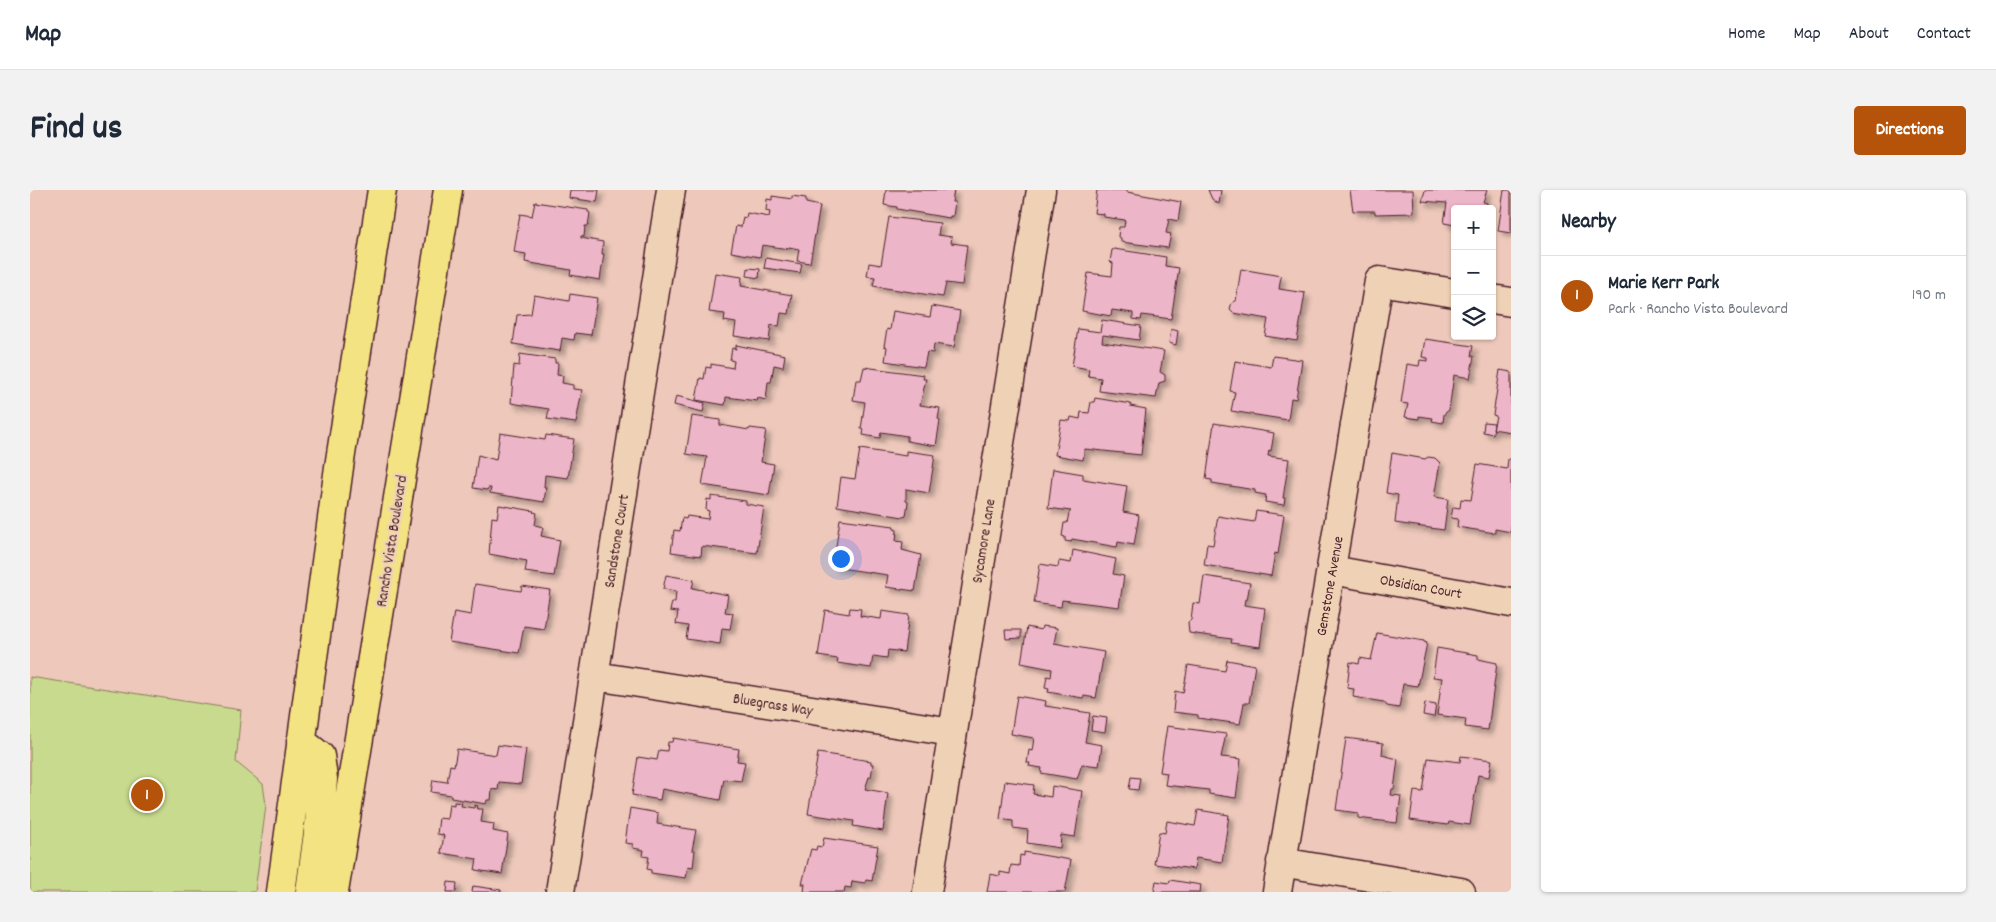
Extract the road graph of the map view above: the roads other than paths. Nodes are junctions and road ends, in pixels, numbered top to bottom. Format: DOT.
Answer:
graph roads {
  1 [pos="382,190"];
  2 [pos="448,190"];
  3 [pos="671,190"];
  4 [pos="1041,190"];
  5 [pos="1451,292"];
  6 [pos="1496,300"];
  7 [pos="1511,302"];
  8 [pos="1332,570"];
  9 [pos="1511,603"];
  10 [pos="595,676"];
  11 [pos="952,732"];
  12 [pos="302,741"];
  13 [pos="1281,862"];
  14 [pos="281,892"];
  15 [pos="310,892"];
  16 [pos="334,892"];
  17 [pos="560,892"];
  18 [pos="927,892"];
  19 [pos="1277,892"];
  20 [pos="1461,892"];
  1 -- 12 [label="main road"];
  2 -- 16 [label="main road, Rancho Vista Boulevard"];
  3 -- 10 [label="street, Sandstone Court"];
  4 -- 11 [label="street, Sycamore Lane"];
  5 -- 8 [label="street, Gemstone Avenue"];
  6 -- 7 [label="street"];
  8 -- 9 [label="street, Obsidian Court"];
  8 -- 13 [label="street, Gemstone Avenue"];
  10 -- 11 [label="street, Bluegrass Way"];
  10 -- 17 [label="street, Sandstone Court"];
  11 -- 18 [label="street, Sycamore Lane"];
  12 -- 14 [label="main road"];
  12 -- 15 [label="main road"];
  13 -- 19 [label="street, Gemstone Avenue"];
  13 -- 20 [label="street"];
}
